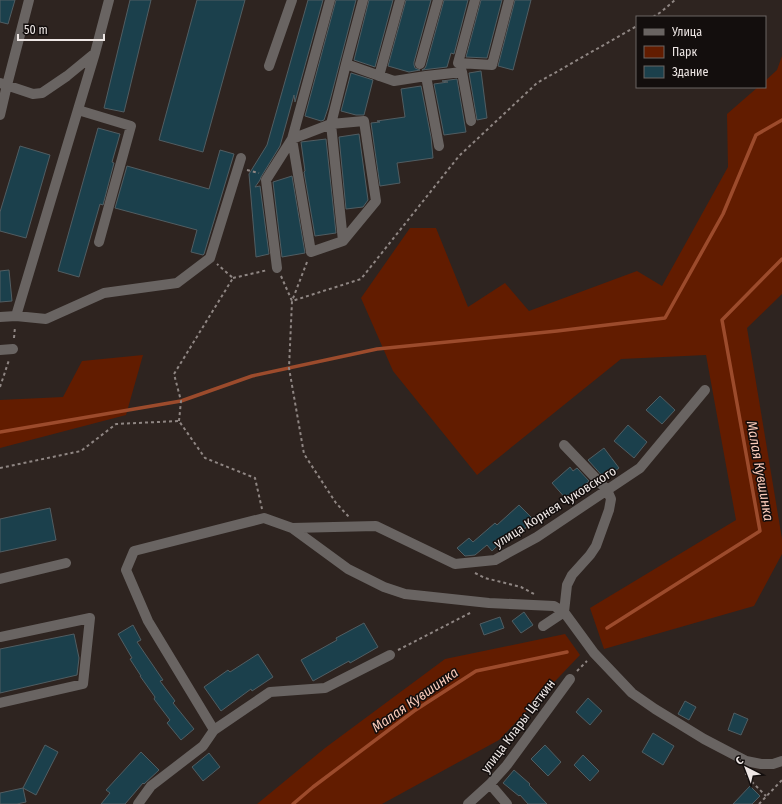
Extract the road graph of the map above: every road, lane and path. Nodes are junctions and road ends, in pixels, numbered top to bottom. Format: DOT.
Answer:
graph roads {
  1 [pos="29,0"];
  2 [pos="109,0"];
  3 [pos="292,0"];
  4 [pos="330,0"];
  5 [pos="363,0"];
  6 [pos="400,0"];
  7 [pos="438,0"];
  8 [pos="475,0"];
  9 [pos="509,0"];
  10 [pos="676,0"];
  11 [pos="655,16"];
  12 [pos="636,27"];
  13 [pos="95,53"];
  14 [pos="346,64"];
  15 [pos="420,64"];
  16 [pos="269,66"];
  17 [pos="379,76"];
  18 [pos="426,76"];
  19 [pos="3,84"];
  20 [pos="78,110"];
  21 [pos="0,115"];
  22 [pos="471,121"];
  23 [pos="331,124"];
  24 [pos="292,139"];
  25 [pos="440,146"];
  26 [pos="240,163"];
  27 [pos="269,175"];
  28 [pos="343,241"];
  29 [pos="99,242"];
  30 [pos="311,252"];
  31 [pos="210,258"];
  32 [pos="277,268"];
  33 [pos="233,278"];
  34 [pos="292,301"];
  35 [pos="16,316"];
  36 [pos="0,317"];
  37 [pos="13,349"];
  38 [pos="0,350"];
  39 [pos="705,390"];
  40 [pos="179,421"];
  41 [pos="564,445"];
  42 [pos="0,468"];
  43 [pos="607,490"];
  44 [pos="264,518"];
  45 [pos="358,526"];
  46 [pos="292,528"];
  47 [pos="66,563"];
  48 [pos="473,572"];
  49 [pos="0,578"];
  50 [pos="534,594"];
  51 [pos="490,603"];
  52 [pos="564,612"];
  53 [pos="543,626"];
  54 [pos="0,637"];
  55 [pos="594,654"];
  56 [pos="390,655"];
  57 [pos="570,679"];
  58 [pos="0,703"];
  59 [pos="214,730"];
  60 [pos="746,761"];
  61 [pos="782,761"];
  62 [pos="782,780"];
  63 [pos="490,784"];
  64 [pos="766,796"];
  65 [pos="138,804"];
  66 [pos="468,804"];
  67 [pos="507,804"];
  68 [pos="759,804"];
  1 -- 19 [label="street"];
  2 -- 13 [label="street"];
  3 -- 16 [label="street"];
  4 -- 24 [label="street"];
  5 -- 14 [label="street"];
  6 -- 17 [label="street"];
  7 -- 15 [label="street"];
  8 -- 9 [label="street"];
  10 -- 11 [label="path"];
  12 -- 34 [label="path"];
  13 -- 19 [label="street"];
  13 -- 20 [label="street"];
  14 -- 17 [label="street"];
  14 -- 23 [label="street"];
  17 -- 18 [label="street"];
  18 -- 22 [label="street"];
  18 -- 25 [label="street"];
  19 -- 21 [label="street"];
  20 -- 29 [label="street"];
  20 -- 35 [label="street"];
  23 -- 24 [label="street"];
  23 -- 28 [label="street"];
  23 -- 28 [label="street"];
  24 -- 27 [label="street"];
  24 -- 30 [label="street"];
  26 -- 27 [label="path"];
  26 -- 31 [label="street"];
  27 -- 32 [label="street"];
  28 -- 30 [label="street"];
  30 -- 34 [label="path"];
  31 -- 33 [label="path"];
  31 -- 35 [label="street"];
  32 -- 33 [label="path"];
  32 -- 34 [label="path"];
  33 -- 40 [label="path"];
  34 -- 45 [label="path"];
  35 -- 36 [label="street"];
  37 -- 38 [label="street"];
  39 -- 43 [label="street, улица Корнея Чуковского"];
  40 -- 42 [label="path"];
  40 -- 44 [label="path"];
  41 -- 43 [label="street"];
  43 -- 45 [label="street, улица Корнея Чуковского"];
  43 -- 52 [label="street"];
  44 -- 46 [label="street"];
  44 -- 59 [label="street"];
  45 -- 46 [label="street, улица Корнея Чуковского"];
  46 -- 51 [label="street"];
  47 -- 49 [label="street"];
  48 -- 50 [label="path"];
  51 -- 52 [label="street"];
  51 -- 56 [label="path"];
  52 -- 53 [label="street"];
  52 -- 55 [label="street"];
  54 -- 58 [label="street"];
  55 -- 57 [label="path"];
  55 -- 60 [label="street"];
  56 -- 59 [label="street"];
  57 -- 63 [label="street, улица Клары Цеткин"];
  59 -- 65 [label="street"];
  60 -- 61 [label="street"];
  60 -- 64 [label="path"];
  62 -- 64 [label="path"];
  63 -- 66 [label="street, улица Клары Цеткин"];
  63 -- 67 [label="street"];
  64 -- 68 [label="path"];
}
